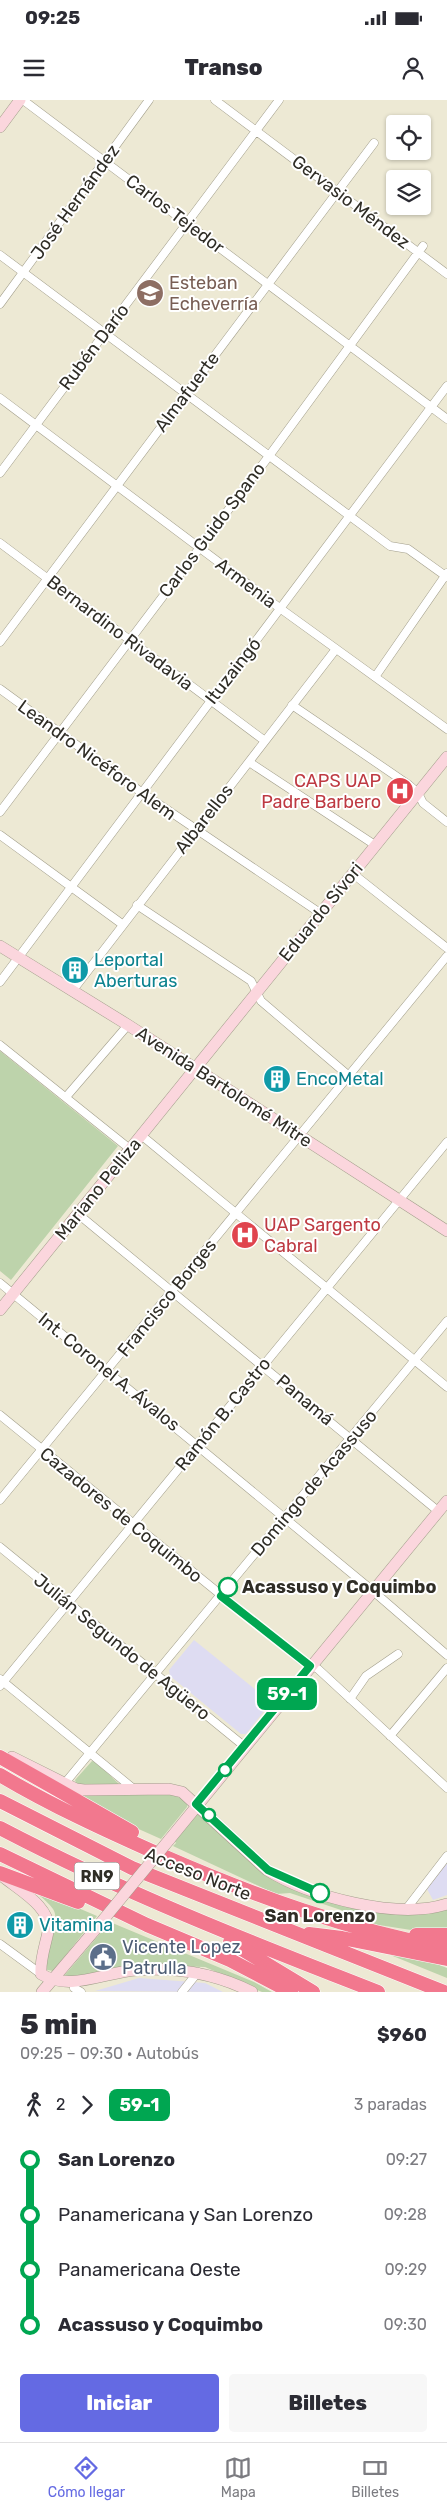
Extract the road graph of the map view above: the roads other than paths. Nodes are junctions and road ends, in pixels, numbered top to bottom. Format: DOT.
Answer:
graph roads {
  1 [pos="22,100"];
  2 [pos="149,100"];
  3 [pos="215,100"];
  4 [pos="279,100"];
  5 [pos="0,127"];
  6 [pos="255,130"];
  7 [pos="374,143"];
  8 [pos="104,161"];
  9 [pos="337,193"];
  10 [pos="187,223"];
  11 [pos="421,250"];
  12 [pos="0,255"];
  13 [pos="24,273"];
  14 [pos="447,274"];
  15 [pos="268,284"];
  16 [pos="0,304"];
  17 [pos="104,334"];
  18 [pos="349,345"];
  19 [pos="447,386"];
  20 [pos="186,394"];
  21 [pos="0,398"];
  22 [pos="431,407"];
  23 [pos="447,419"];
  24 [pos="36,425"];
  25 [pos="269,456"];
  26 [pos="0,473"];
  27 [pos="117,486"];
  28 [pos="350,516"];
  29 [pos="0,543"];
  30 [pos="199,547"];
  31 [pos="447,575"];
  32 [pos="47,579"];
  33 [pos="281,609"];
  34 [pos="128,641"];
  35 [pos="0,642"];
  36 [pos="336,649"];
  37 [pos="375,677"];
  38 [pos="0,690"];
  39 [pos="211,700"];
  40 [pos="292,705"];
  41 [pos="447,728"];
  42 [pos="59,734"];
  43 [pos="265,741"];
  44 [pos="447,757"];
  45 [pos="249,762"];
  46 [pos="141,792"];
  47 [pos="418,793"];
  48 [pos="0,812"];
  49 [pos="447,822"];
  50 [pos="195,830"];
  51 [pos="0,835"];
  52 [pos="376,845"];
  53 [pos="352,873"];
  54 [pos="70,886"];
  55 [pos="137,905"];
  56 [pos="320,913"];
  57 [pos="122,924"];
  58 [pos="0,946"];
  59 [pos="447,948"];
  60 [pos="447,956"];
  61 [pos="19,957"];
  62 [pos="0,982"];
  63 [pos="73,990"];
  64 [pos="257,991"];
  65 [pos="128,1025"];
  66 [pos="0,1045"];
  67 [pos="194,1068"];
  68 [pos="349,1076"];
  69 [pos="66,1097"];
  70 [pos="141,1135"];
  71 [pos="299,1137"];
  72 [pos="447,1142"];
  73 [pos="130,1149"];
  74 [pos="399,1201"];
  75 [pos="236,1213"];
  76 [pos="78,1214"];
  77 [pos="447,1231"];
  78 [pos="0,1283"];
  79 [pos="327,1289"];
  80 [pos="171,1292"];
  81 [pos="13,1294"];
  82 [pos="0,1310"];
  83 [pos="447,1321"];
  84 [pos="415,1360"];
  85 [pos="263,1365"];
  86 [pos="107,1370"];
  87 [pos="447,1387"];
  88 [pos="0,1415"];
  89 [pos="351,1438"];
  90 [pos="197,1444"];
  91 [pos="42,1450"];
  92 [pos="0,1500"];
  93 [pos="447,1501"];
  94 [pos="438,1512"];
  95 [pos="285,1517"];
  96 [pos="134,1524"];
  97 [pos="0,1547"];
  98 [pos="373,1590"];
  99 [pos="221,1596"];
  100 [pos="68,1603"];
  101 [pos="398,1654"];
  102 [pos="447,1655"];
  103 [pos="310,1666"];
  104 [pos="447,1668"];
  105 [pos="156,1674"];
  106 [pos="1,1682"];
  107 [pos="350,1699"];
  108 [pos="390,1736"];
  109 [pos="244,1746"];
  110 [pos="0,1751"];
  111 [pos="91,1753"];
  112 [pos="0,1757"];
  113 [pos="0,1774"];
  114 [pos="65,1783"];
  115 [pos="447,1788"];
  116 [pos="135,1790"];
  117 [pos="1,1801"];
  118 [pos="196,1804"];
  119 [pos="4,1831"];
  120 [pos="0,1854"];
  121 [pos="447,1856"];
  122 [pos="0,1874"];
  123 [pos="262,1896"];
  124 [pos="447,1904"];
  125 [pos="407,1908"];
  126 [pos="196,1921"];
  127 [pos="286,1931"];
  128 [pos="368,1931"];
  129 [pos="168,1934"];
  130 [pos="447,1935"];
  131 [pos="0,1944"];
  132 [pos="447,1948"];
  133 [pos="447,1959"];
  134 [pos="198,1972"];
  135 [pos="41,1974"];
  136 [pos="268,1980"];
  137 [pos="50,1981"];
  138 [pos="78,1990"];
  139 [pos="42,1992"];
  140 [pos="182,1992"];
  141 [pos="252,1992"];
  142 [pos="282,1992"];
  143 [pos="291,1992"];
  144 [pos="312,1992"];
  145 [pos="378,1992"];
  146 [pos="444,1992"];
  1 -- 5 [label="street"];
  1 -- 8 [label="street, Carlos Tejedor"];
  2 -- 8 [label="street, José Hernández"];
  3 -- 6 [label="street"];
  4 -- 6 [label="street, Rubén Darío"];
  6 -- 9 [label="street, Gervasio Méndez"];
  6 -- 10 [label="street, Rubén Darío"];
  7 -- 9 [label="street, Almafuerte"];
  8 -- 10 [label="street, Carlos Tejedor"];
  8 -- 13 [label="street, José Hernández"];
  9 -- 11 [label="street, Gervasio Méndez"];
  9 -- 15 [label="street, Almafuerte"];
  10 -- 15 [label="street, Carlos Tejedor"];
  10 -- 17 [label="street, Rubén Darío"];
  11 -- 14 [label="street, Gervasio Méndez"];
  11 -- 18 [label="street, Carlos Guido Spano"];
  12 -- 13 [label="street"];
  13 -- 16 [label="street, José Hernández"];
  13 -- 17 [label="street"];
  15 -- 18 [label="street, Carlos Tejedor"];
  15 -- 20 [label="street, Almafuerte"];
  17 -- 20 [label="street"];
  17 -- 24 [label="street, Rubén Darío"];
  18 -- 22 [label="street, Carlos Tejedor"];
  18 -- 25 [label="street, Carlos Guido Spano"];
  19 -- 22 [label="street, Ituzaingó"];
  20 -- 25 [label="street"];
  20 -- 27 [label="street, Almafuerte"];
  21 -- 24 [label="street, Armenia"];
  22 -- 23 [label="street, Carlos Tejedor"];
  22 -- 28 [label="street, Ituzaingó"];
  24 -- 26 [label="street, Rubén Darío"];
  24 -- 27 [label="street, Armenia"];
  25 -- 28 [label="street"];
  25 -- 30 [label="street, Carlos Guido Spano"];
  27 -- 30 [label="street, Armenia"];
  27 -- 32 [label="street, Almafuerte"];
  28 -- 31 [label="street"];
  28 -- 33 [label="street, Ituzaingó"];
  29 -- 32 [label="street, Bernardino Rivadavia"];
  30 -- 33 [label="street, Armenia"];
  30 -- 34 [label="street, Carlos Guido Spano"];
  31 -- 37 [label="street"];
  32 -- 34 [label="street, Bernardino Rivadavia"];
  32 -- 35 [label="street, Almafuerte"];
  33 -- 36 [label="street, Armenia"];
  33 -- 39 [label="street, Ituzaingó"];
  34 -- 39 [label="street, Bernardino Rivadavia"];
  34 -- 42 [label="street, Carlos Guido Spano"];
  36 -- 37 [label="street, Armenia"];
  36 -- 40 [label="street, Albarellos"];
  37 -- 41 [label="street, Armenia"];
  38 -- 42 [label="street, Leandro Nicéforo Alem"];
  39 -- 43 [label="street, Bernardino Rivadavia"];
  39 -- 46 [label="street, Ituzaingó"];
  40 -- 43 [label="street, Albarellos"];
  40 -- 47 [label="street"];
  42 -- 46 [label="street, Leandro Nicéforo Alem"];
  42 -- 48 [label="street, Carlos Guido Spano"];
  43 -- 45 [label="street, Albarellos"];
  44 -- 47 [label="street, Eduardo Sívori"];
  45 -- 50 [label="street, Albarellos"];
  45 -- 52 [label="street"];
  46 -- 50 [label="street, Leandro Nicéforo Alem"];
  46 -- 54 [label="street, Ituzaingó"];
  47 -- 49 [label="street"];
  47 -- 52 [label="street, Eduardo Sívori"];
  50 -- 55 [label="street, Albarellos"];
  50 -- 56 [label="street, Leandro Nicéforo Alem"];
  51 -- 54 [label="street"];
  52 -- 53 [label="street, Eduardo Sívori"];
  53 -- 56 [label="street, Eduardo Sívori"];
  53 -- 59 [label="street"];
  54 -- 57 [label="street"];
  54 -- 61 [label="street, Ituzaingó"];
  55 -- 57 [label="street, Albarellos"];
  55 -- 64 [label="street"];
  56 -- 64 [label="street, Eduardo Sívori"];
  57 -- 63 [label="street, Albarellos"];
  58 -- 61 [label="street, Avenida Bartolomé Mitre"];
  60 -- 68 [label="street, Francisco Borges"];
  61 -- 62 [label="street, Ituzaingó"];
  61 -- 63 [label="street, Avenida Bartolomé Mitre"];
  63 -- 65 [label="street, Avenida Bartolomé Mitre"];
  64 -- 67 [label="street, Eduardo Sívori"];
  64 -- 68 [label="street"];
  65 -- 67 [label="street, Avenida Bartolomé Mitre"];
  65 -- 69 [label="street"];
  66 -- 69 [label="street"];
  67 -- 70 [label="street, Mariano Pelliza"];
  67 -- 71 [label="street, Avenida Bartolomé Mitre"];
  68 -- 71 [label="street, Francisco Borges"];
  69 -- 73 [label="street"];
  70 -- 73 [label="street, Mariano Pelliza"];
  70 -- 75 [label="street"];
  71 -- 74 [label="street, Avenida Bartolomé Mitre"];
  71 -- 75 [label="street, Francisco Borges"];
  72 -- 74 [label="street, Ramón B. Castro"];
  73 -- 76 [label="street, Mariano Pelliza"];
  74 -- 77 [label="street, Avenida Bartolomé Mitre"];
  74 -- 79 [label="street, Ramón B. Castro"];
  75 -- 79 [label="street"];
  75 -- 80 [label="street, Francisco Borges"];
  76 -- 80 [label="street, Panamá"];
  76 -- 81 [label="street, Mariano Pelliza"];
  78 -- 81 [label="street, Int. Coronel A. Ávalos"];
  79 -- 84 [label="street"];
  79 -- 85 [label="street, Ramón B. Castro"];
  80 -- 85 [label="street, Panamá"];
  80 -- 86 [label="street, Francisco Borges"];
  81 -- 82 [label="street, Mariano Pelliza"];
  81 -- 86 [label="street, Int. Coronel A. Ávalos"];
  83 -- 84 [label="street, Domingo de Acassuso"];
  84 -- 87 [label="street"];
  84 -- 89 [label="street, Domingo de Acassuso"];
  85 -- 89 [label="street, Panamá"];
  85 -- 90 [label="street, Ramón B. Castro"];
  86 -- 90 [label="street, Int. Coronel A. Ávalos"];
  86 -- 91 [label="street, Francisco Borges"];
  88 -- 91 [label="street, Cazadores de Coquimbo"];
  89 -- 94 [label="street, Panamá"];
  89 -- 95 [label="street, Domingo de Acassuso"];
  90 -- 95 [label="street, Int. Coronel A. Ávalos"];
  90 -- 96 [label="street, Ramón B. Castro"];
  91 -- 92 [label="street, Francisco Borges"];
  91 -- 96 [label="street, Cazadores de Coquimbo"];
  93 -- 94 [label="street"];
  94 -- 98 [label="street"];
  95 -- 98 [label="street, Int. Coronel A. Ávalos"];
  95 -- 99 [label="street, Domingo de Acassuso"];
  96 -- 99 [label="street, Cazadores de Coquimbo"];
  96 -- 100 [label="street, Ramón B. Castro"];
  97 -- 100 [label="street, Julián Segundo de Agüero"];
  98 -- 102 [label="street, Int. Coronel A. Ávalos"];
  98 -- 103 [label="street"];
  99 -- 103 [label="street, Cazadores de Coquimbo"];
  99 -- 105 [label="street, Domingo de Acassuso"];
  100 -- 105 [label="street, Julián Segundo de Agüero"];
  100 -- 106 [label="street, Ramón B. Castro"];
  101 -- 107 [label="street"];
  103 -- 107 [label="street, Cazadores de Coquimbo"];
  103 -- 109 [label="street"];
  104 -- 108 [label="street"];
  105 -- 109 [label="street, Julián Segundo de Agüero"];
  105 -- 111 [label="street, Domingo de Acassuso"];
  106 -- 111 [label="street"];
  107 -- 108 [label="street, Cazadores de Coquimbo"];
  108 -- 115 [label="street, Cazadores de Coquimbo"];
  109 -- 118 [label="street"];
  110 -- 114 [label="street"];
  111 -- 114 [label="street, Domingo de Acassuso"];
  111 -- 116 [label="street"];
  112 -- 123 [label="highway"];
  113 -- 123 [label="highway"];
  114 -- 116 [label="street"];
  116 -- 118 [label="street"];
  117 -- 127 [label="highway, Acceso Norte / RN9"];
  118 -- 125 [label="street"];
  118 -- 137 [label="street, bridge"];
  119 -- 126 [label="highway, RN9"];
  120 -- 129 [label="highway"];
  121 -- 125 [label="street"];
  122 -- 129 [label="highway"];
  122 -- 135 [label="street"];
  123 -- 128 [label="highway"];
  124 -- 125 [label="street"];
  126 -- 144 [label="highway"];
  126 -- 145 [label="highway, RN9"];
  127 -- 133 [label="highway"];
  127 -- 146 [label="highway, Acceso Norte / RN9"];
  128 -- 130 [label="highway"];
  128 -- 132 [label="highway"];
  129 -- 136 [label="highway"];
  131 -- 135 [label="street"];
  134 -- 138 [label="street"];
  134 -- 140 [label="street"];
  134 -- 141 [label="street"];
  135 -- 137 [label="street"];
  136 -- 142 [label="highway"];
  136 -- 143 [label="highway"];
  137 -- 138 [label="street"];
  137 -- 139 [label="street"];
}
